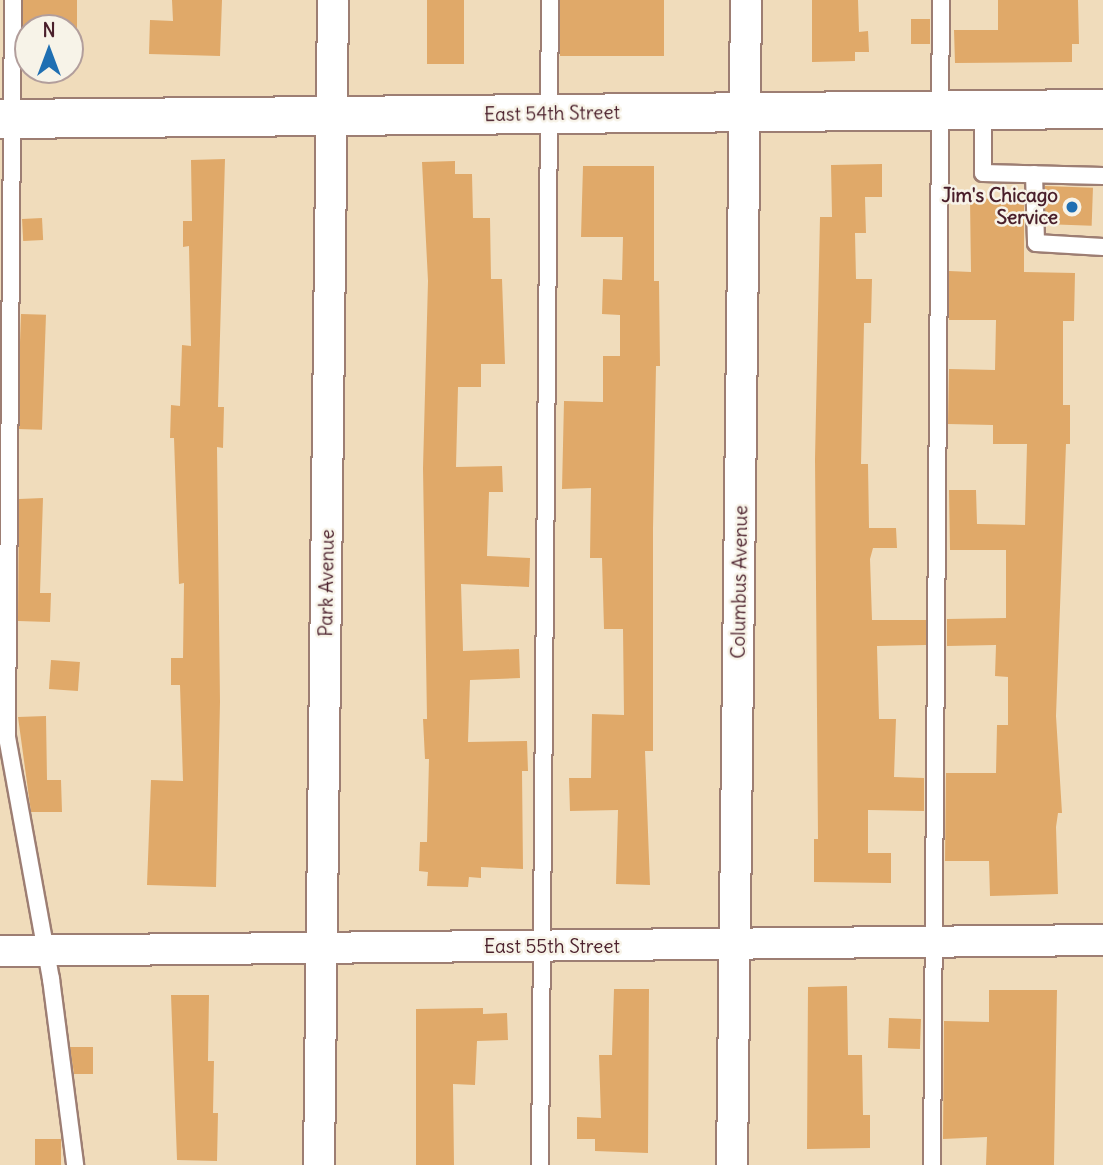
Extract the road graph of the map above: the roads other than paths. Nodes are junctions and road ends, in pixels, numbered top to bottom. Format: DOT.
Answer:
graph roads {
  1 [pos="13,0"];
  2 [pos="333,0"];
  3 [pos="550,0"];
  4 [pos="746,0"];
  5 [pos="941,0"];
  6 [pos="1103,108"];
  7 [pos="983,110"];
  8 [pos="941,111"];
  9 [pos="747,112"];
  10 [pos="550,114"];
  11 [pos="333,116"];
  12 [pos="6,119"];
  13 [pos="1034,174"];
  14 [pos="1103,176"];
  15 [pos="1103,247"];
  16 [pos="1103,940"];
  17 [pos="933,944"];
  18 [pos="735,945"];
  19 [pos="543,947"];
  20 [pos="322,948"];
  21 [pos="0,951"];
  22 [pos="46,951"];
  23 [pos="75,1165"];
  24 [pos="319,1165"];
  25 [pos="540,1165"];
  26 [pos="732,1165"];
  27 [pos="932,1165"];
  1 -- 12 [label="lane"];
  2 -- 11 [label="street, Park Avenue"];
  3 -- 10 [label="lane"];
  4 -- 9 [label="street, Columbus Avenue"];
  5 -- 8 [label="lane"];
  6 -- 7 [label="street, East 54th Street"];
  7 -- 8 [label="street, East 54th Street"];
  7 -- 13 [label="lane"];
  8 -- 9 [label="street, East 54th Street"];
  8 -- 17 [label="lane"];
  9 -- 10 [label="street, East 54th Street"];
  9 -- 18 [label="street, Columbus Avenue"];
  10 -- 11 [label="street, East 54th Street"];
  10 -- 19 [label="lane"];
  11 -- 12 [label="street, East 54th Street"];
  11 -- 20 [label="street, Park Avenue"];
  12 -- 22 [label="lane"];
  13 -- 14 [label="lane"];
  13 -- 15 [label="lane"];
  16 -- 17 [label="street, East 55th Street"];
  17 -- 18 [label="street, East 55th Street"];
  17 -- 27 [label="lane"];
  18 -- 19 [label="street, East 55th Street"];
  18 -- 26 [label="street, Columbus Avenue"];
  19 -- 20 [label="street, East 55th Street"];
  19 -- 25 [label="lane"];
  20 -- 22 [label="street, East 55th Street"];
  20 -- 24 [label="street, Park Avenue"];
  21 -- 22 [label="street, East 55th Street"];
  22 -- 23 [label="lane"];
}
